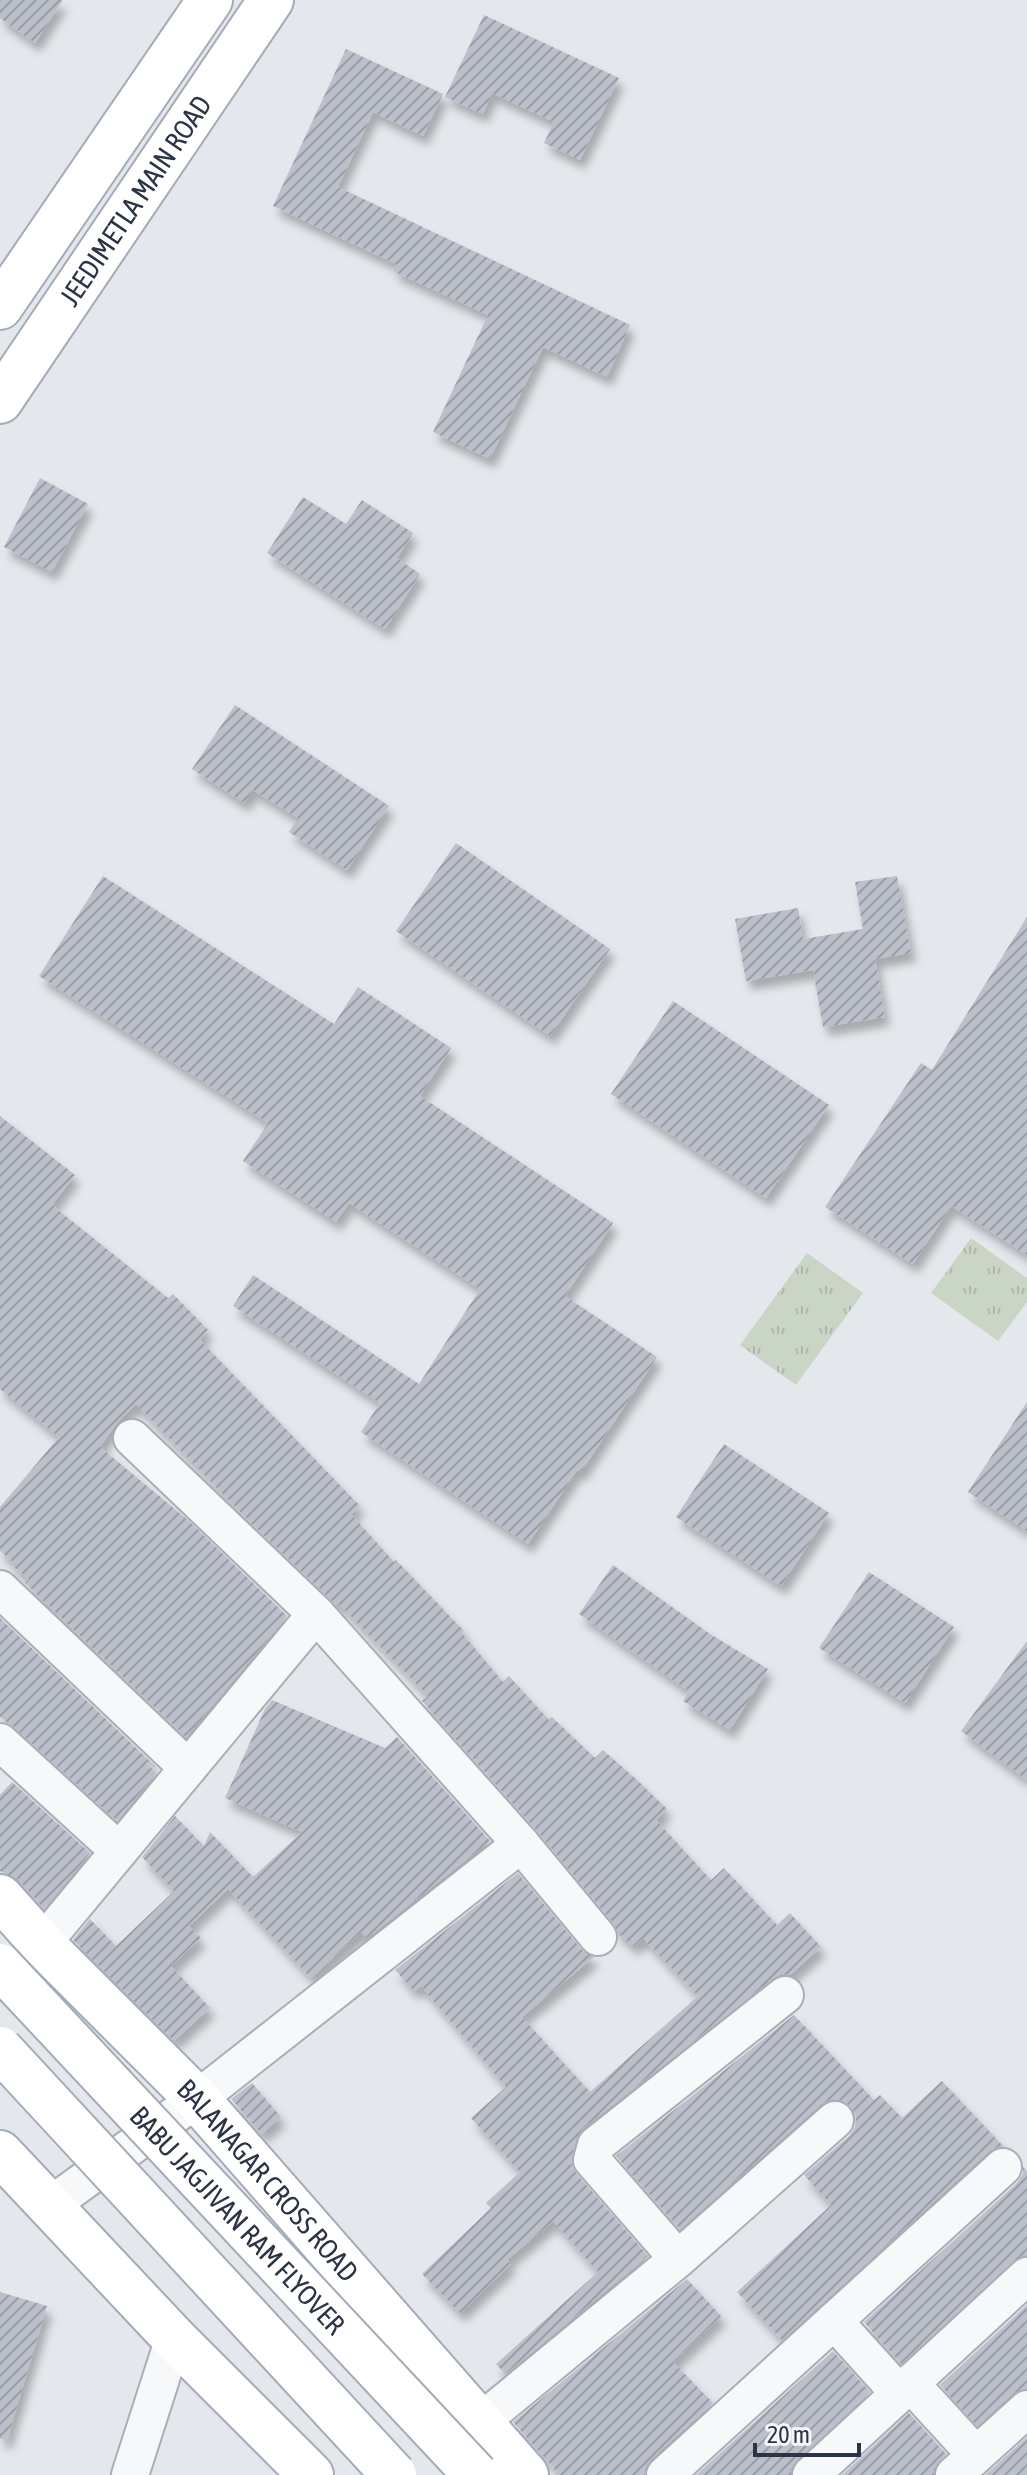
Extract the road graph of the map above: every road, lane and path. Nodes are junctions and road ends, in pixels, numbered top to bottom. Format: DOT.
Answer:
graph roads {
  1 [pos="209,2"];
  2 [pos="260,15"];
  3 [pos="0,307"];
  4 [pos="0,401"];
  5 [pos="132,1438"];
  6 [pos="0,1589"];
  7 [pos="316,1614"];
  8 [pos="0,1742"];
  9 [pos="188,1768"];
  10 [pos="521,1844"];
  11 [pos="119,1851"];
  12 [pos="0,1897"];
  13 [pos="598,1937"];
  14 [pos="42,1944"];
  15 [pos="0,1966"];
  16 [pos="785,1995"];
  17 [pos="0,2049"];
  18 [pos="197,2099"];
  19 [pos="835,2120"];
  20 [pos="0,2153"];
  21 [pos="1003,2167"];
  22 [pos="49,2206"];
  23 [pos="678,2259"];
  24 [pos="1027,2276"];
  25 [pos="834,2321"];
  26 [pos="174,2338"];
  27 [pos="905,2388"];
  28 [pos="1027,2409"];
  29 [pos="479,2423"];
  30 [pos="965,2465"];
  31 [pos="130,2475"];
  32 [pos="311,2475"];
  33 [pos="394,2475"];
  34 [pos="476,2475"];
  35 [pos="526,2475"];
  36 [pos="665,2475"];
  37 [pos="811,2475"];
  1 -- 2 [label="main road"];
  1 -- 3 [label="main road, JEEDIMETLA MAIN ROAD"];
  2 -- 4 [label="main road, JEEDIMETLA MAIN ROAD"];
  5 -- 7 [label="street"];
  6 -- 9 [label="street"];
  7 -- 9 [label="street"];
  7 -- 10 [label="street"];
  8 -- 11 [label="street"];
  9 -- 11 [label="street"];
  10 -- 13 [label="street"];
  10 -- 18 [label="street"];
  11 -- 14 [label="street"];
  12 -- 14 [label="main road, BALANAGAR CROSS ROAD"];
  14 -- 18 [label="main road, BALANAGAR CROSS ROAD"];
  15 -- 34 [label="main road, BABU JAGJIVAN RAM FLYOVER, bridge"];
  16 -- 23 [label="street"];
  17 -- 33 [label="main road, BABU JAGJIVAN RAM FLYOVER, bridge"];
  18 -- 22 [label="street"];
  18 -- 29 [label="main road, BALANAGAR CROSS ROAD"];
  19 -- 23 [label="street"];
  20 -- 22 [label="main road"];
  21 -- 25 [label="street"];
  22 -- 26 [label="main road"];
  23 -- 29 [label="street"];
  24 -- 27 [label="street"];
  25 -- 27 [label="street"];
  25 -- 36 [label="street"];
  26 -- 31 [label="street"];
  26 -- 32 [label="main road"];
  27 -- 30 [label="street"];
  27 -- 37 [label="street"];
  28 -- 30 [label="street"];
  29 -- 35 [label="main road, BALANAGAR CROSS ROAD"];
}
